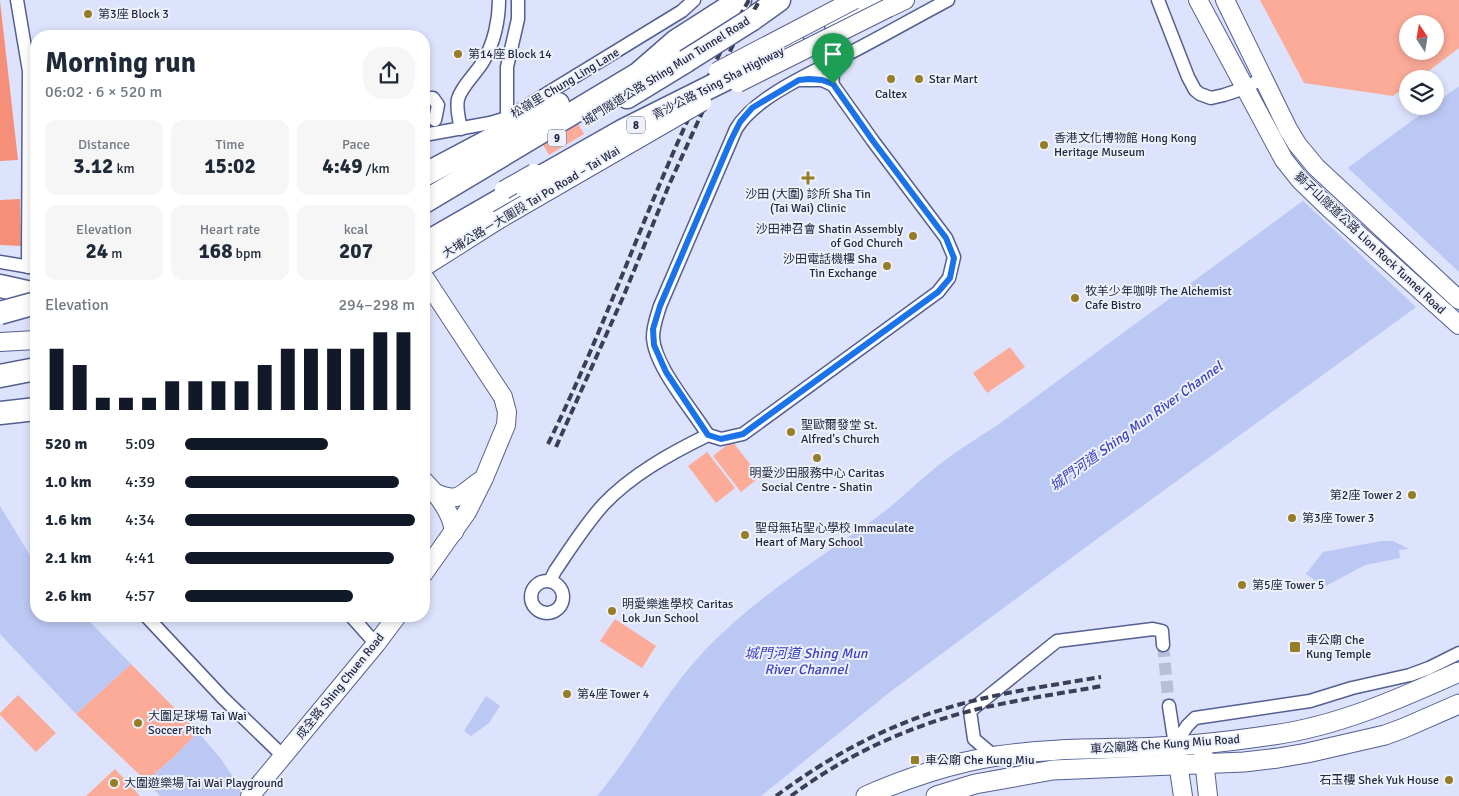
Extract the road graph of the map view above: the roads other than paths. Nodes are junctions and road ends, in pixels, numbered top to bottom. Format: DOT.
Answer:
graph roads {
  1 [pos="17,0"];
  2 [pos="499,0"];
  3 [pos="518,0"];
  4 [pos="694,0"];
  5 [pos="740,0"];
  6 [pos="779,0"];
  7 [pos="854,0"];
  8 [pos="905,0"];
  9 [pos="948,0"];
  10 [pos="1158,0"];
  11 [pos="1198,0"];
  12 [pos="1225,0"];
  13 [pos="886,4"];
  14 [pos="676,41"];
  15 [pos="845,56"];
  16 [pos="1263,78"];
  17 [pos="799,80"];
  18 [pos="833,84"];
  19 [pos="1245,88"];
  20 [pos="430,98"];
  21 [pos="507,118"];
  22 [pos="432,125"];
  23 [pos="461,129"];
  24 [pos="30,136"];
  25 [pos="430,172"];
  26 [pos="430,198"];
  27 [pos="430,230"];
  28 [pos="430,230"];
  29 [pos="430,230"];
  30 [pos="0,262"];
  31 [pos="430,262"];
  32 [pos="30,267"];
  33 [pos="0,286"];
  34 [pos="430,286"];
  35 [pos="30,293"];
  36 [pos="1457,298"];
  37 [pos="0,305"];
  38 [pos="30,305"];
  39 [pos="30,311"];
  40 [pos="0,313"];
  41 [pos="1459,325"];
  42 [pos="30,340"];
  43 [pos="0,342"];
  44 [pos="30,365"];
  45 [pos="0,370"];
  46 [pos="30,370"];
  47 [pos="0,376"];
  48 [pos="30,410"];
  49 [pos="0,413"];
  50 [pos="708,435"];
  51 [pos="484,478"];
  52 [pos="430,487"];
  53 [pos="438,494"];
  54 [pos="454,532"];
  55 [pos="430,565"];
  56 [pos="550,581"];
  57 [pos="152,622"];
  58 [pos="356,622"];
  59 [pos="392,622"];
  60 [pos="376,644"];
  61 [pos="1164,645"];
  62 [pos="1459,654"];
  63 [pos="1430,669"];
  64 [pos="1459,672"];
  65 [pos="1459,704"];
  66 [pos="1169,706"];
  67 [pos="1202,743"];
  68 [pos="1175,745"];
  69 [pos="283,756"];
  70 [pos="994,756"];
  71 [pos="1204,763"];
  72 [pos="1179,765"];
  73 [pos="250,796"];
  74 [pos="866,796"];
  75 [pos="936,796"];
  76 [pos="1183,796"];
  77 [pos="1208,796"];
  1 -- 24 [label="street"];
  2 -- 23 [label="street"];
  3 -- 21 [label="street"];
  4 -- 21 [label="street, 松嶺里 Chung Ling Lane"];
  5 -- 14 [label="highway, 城門隧道公路 Shing Mun Tunnel Road / 9"];
  6 -- 27 [label="highway, 城門隧道公路 Shing Mun Tunnel Road / 9, bridge"];
  7 -- 28 [label="main road, 大埔公路－大圍段 Tai Po Road – Tai Wai, bridge"];
  8 -- 13 [label="main road, 大埔公路－大圍段 Tai Po Road – Tai Wai"];
  9 -- 15 [label="street"];
  10 -- 19 [label="street"];
  11 -- 19 [label="main road, 獅子山隧道公路 Lion Rock Tunnel Road"];
  12 -- 16 [label="main road, 獅子山隧道公路 Lion Rock Tunnel Road"];
  13 -- 29 [label="highway, 青沙公路 Tsing Sha Highway / 8, bridge"];
  13 -- 31 [label="main road, 大埔公路－大圍段 Tai Po Road – Tai Wai, bridge"];
  14 -- 25 [label="highway"];
  14 -- 26 [label="highway, 城門隧道公路 Shing Mun Tunnel Road / 9"];
  15 -- 17 [label="street"];
  15 -- 18 [label="street"];
  16 -- 19 [label="street"];
  16 -- 36 [label="main road, 獅子山隧道公路 Lion Rock Tunnel Road"];
  17 -- 18 [label="street"];
  17 -- 50 [label="street"];
  18 -- 50 [label="street"];
  19 -- 41 [label="main road, 獅子山隧道公路 Lion Rock Tunnel Road"];
  20 -- 22 [label="street"];
  21 -- 23 [label="street, 松嶺里 Chung Ling Lane"];
  22 -- 23 [label="street, 松嶺里 Chung Ling Lane"];
  30 -- 32 [label="street"];
  33 -- 35 [label="highway"];
  34 -- 51 [label="main road"];
  37 -- 39 [label="highway, bridge"];
  38 -- 40 [label="highway, bridge"];
  42 -- 43 [label="main road"];
  44 -- 45 [label="main road"];
  46 -- 47 [label="highway"];
  48 -- 49 [label="highway"];
  50 -- 56 [label="street"];
  51 -- 53 [label="main road"];
  51 -- 54 [label="main road"];
  52 -- 53 [label="main road"];
  53 -- 54 [label="main road"];
  54 -- 55 [label="main road"];
  57 -- 69 [label="street"];
  58 -- 60 [label="street"];
  59 -- 60 [label="main road, 成全路 Shing Chuen Road"];
  60 -- 69 [label="main road, 成全路 Shing Chuen Road"];
  61 -- 70 [label="street"];
  62 -- 63 [label="street"];
  63 -- 64 [label="main road, 車公廟路 Che Kung Miu Road"];
  63 -- 67 [label="main road, 車公廟路 Che Kung Miu Road"];
  63 -- 68 [label="street"];
  65 -- 71 [label="main road, 車公廟路 Che Kung Miu Road"];
  66 -- 68 [label="street"];
  67 -- 68 [label="main road, 車公廟路 Che Kung Miu Road"];
  67 -- 71 [label="main road"];
  68 -- 70 [label="main road, 車公廟路 Che Kung Miu Road"];
  68 -- 72 [label="main road"];
  69 -- 73 [label="main road, 成全路 Shing Chuen Road"];
  70 -- 74 [label="main road, 車公廟路 Che Kung Miu Road"];
  71 -- 72 [label="main road, 車公廟路 Che Kung Miu Road"];
  71 -- 77 [label="main road"];
  72 -- 75 [label="main road, 車公廟路 Che Kung Miu Road"];
  72 -- 76 [label="main road"];
}
